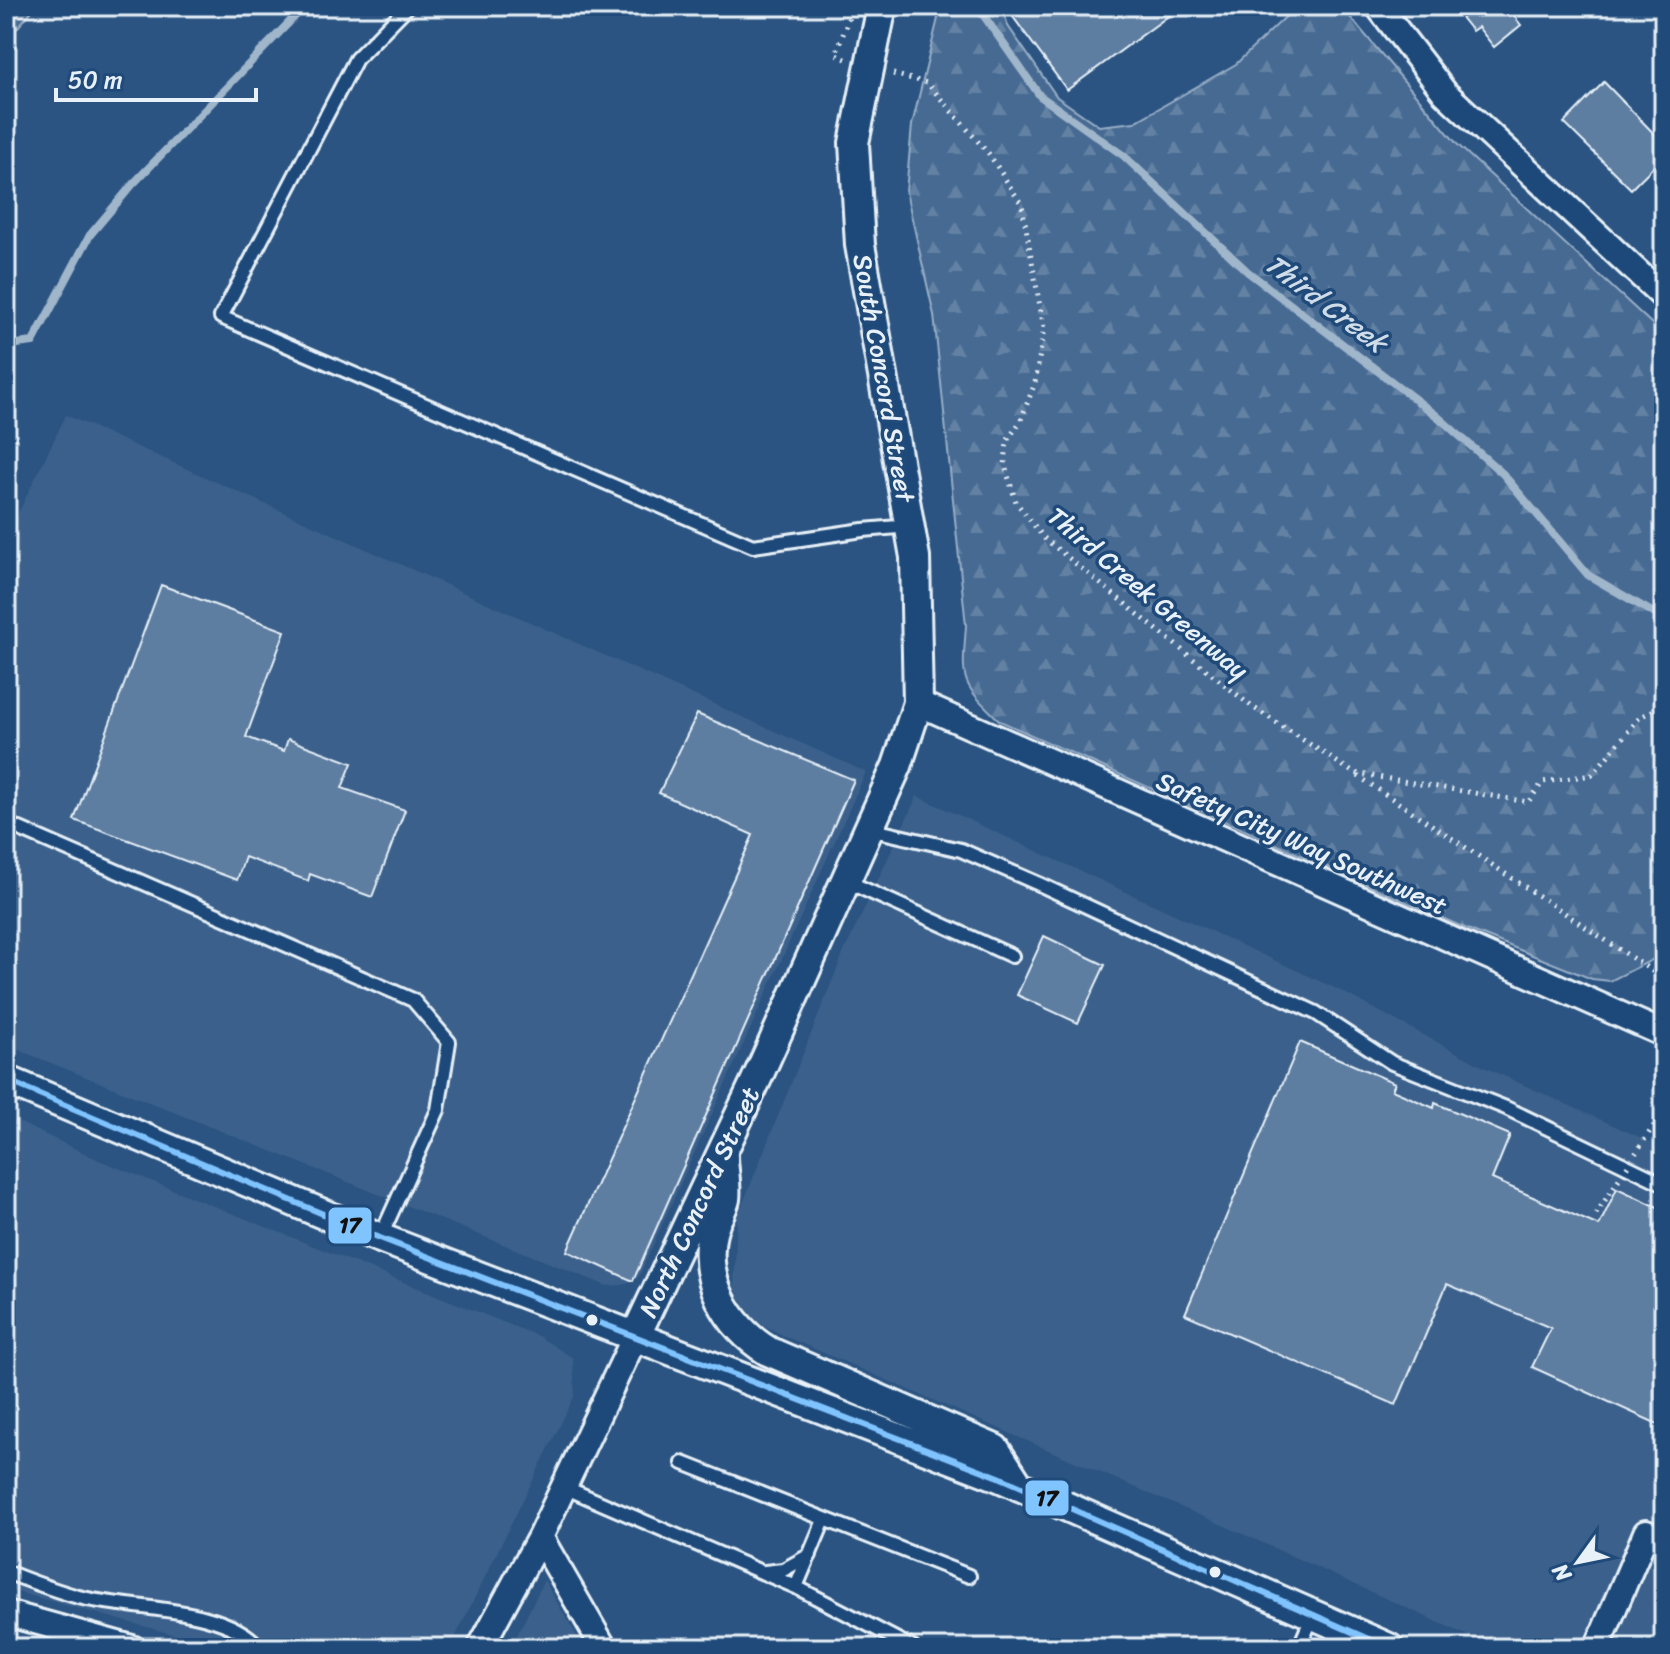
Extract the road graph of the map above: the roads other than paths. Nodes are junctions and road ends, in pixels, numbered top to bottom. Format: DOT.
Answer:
graph roads {
  1 [pos="408,6"];
  2 [pos="882,6"];
  3 [pos="1378,6"];
  4 [pos="1664,297"];
  5 [pos="910,526"];
  6 [pos="918,703"];
  7 [pos="904,750"];
  8 [pos="6,823"];
  9 [pos="869,829"];
  10 [pos="846,881"];
  11 [pos="1012,956"];
  12 [pos="1664,1034"];
  13 [pos="6,1080"];
  14 [pos="723,1152"];
  15 [pos="1664,1184"];
  16 [pos="380,1238"];
  17 [pos="635,1337"];
  18 [pos="683,1463"];
  19 [pos="1019,1486"];
  20 [pos="564,1487"];
  21 [pos="824,1520"];
  22 [pos="540,1537"];
  23 [pos="1655,1537"];
  24 [pos="810,1555"];
  25 [pos="6,1572"];
  26 [pos="761,1572"];
  27 [pos="969,1576"];
  28 [pos="796,1587"];
  29 [pos="6,1613"];
  30 [pos="1313,1615"];
  31 [pos="132,1648"];
  32 [pos="260,1648"];
  33 [pos="480,1648"];
  34 [pos="604,1648"];
  35 [pos="913,1648"];
  36 [pos="1299,1648"];
  37 [pos="1387,1648"];
  38 [pos="1597,1648"];
  1 -- 5 [label="lane"];
  2 -- 5 [label="street, South Concord Street"];
  3 -- 4 [label="street"];
  5 -- 6 [label="street, South Concord Street"];
  6 -- 7 [label="street, South Concord Street"];
  6 -- 12 [label="street, Safety City Way Southwest"];
  7 -- 9 [label="street, North Concord Street"];
  8 -- 16 [label="lane"];
  9 -- 10 [label="street, North Concord Street"];
  9 -- 15 [label="lane"];
  10 -- 11 [label="lane"];
  10 -- 14 [label="street, North Concord Street"];
  13 -- 16 [label="street"];
  14 -- 17 [label="street, North Concord Street"];
  14 -- 19 [label="street"];
  16 -- 17 [label="street"];
  17 -- 19 [label="street"];
  17 -- 20 [label="street, North Concord Street"];
  18 -- 21 [label="lane"];
  19 -- 30 [label="street"];
  20 -- 22 [label="street, North Concord Street"];
  20 -- 26 [label="lane"];
  21 -- 24 [label="lane"];
  21 -- 27 [label="lane"];
  22 -- 33 [label="street, North Concord Street"];
  22 -- 34 [label="street"];
  23 -- 38 [label="street"];
  24 -- 26 [label="lane"];
  24 -- 28 [label="lane"];
  25 -- 32 [label="lane"];
  26 -- 28 [label="lane"];
  28 -- 35 [label="lane"];
  29 -- 31 [label="street"];
  30 -- 36 [label="lane"];
  30 -- 37 [label="street"];
}
